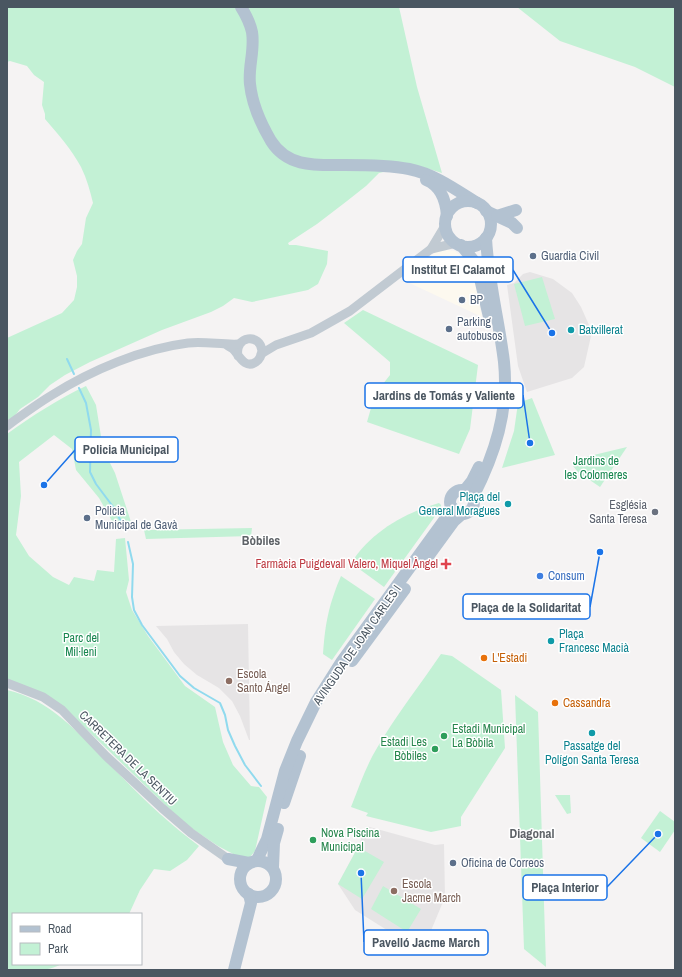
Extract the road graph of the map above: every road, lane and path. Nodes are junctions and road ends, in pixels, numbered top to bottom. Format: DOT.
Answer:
graph roads {
  1 [pos="237,7"];
  2 [pos="242,7"];
  3 [pos="477,203"];
  4 [pos="492,213"];
  5 [pos="447,220"];
  6 [pos="488,235"];
  7 [pos="459,244"];
  8 [pos="431,249"];
  9 [pos="239,344"];
  10 [pos="227,345"];
  11 [pos="261,350"];
  12 [pos="238,356"];
  13 [pos="7,426"];
  14 [pos="468,494"];
  15 [pos="452,507"];
  16 [pos="462,514"];
  17 [pos="7,683"];
  18 [pos="228,859"];
  19 [pos="253,861"];
  20 [pos="273,867"];
  21 [pos="244,886"];
  22 [pos="262,897"];
  23 [pos="234,970"];
  24 [pos="240,970"];
  1 -- 5 [label="main road"];
  2 -- 3 [label="main road"];
  3 -- 4 [label="main road"];
  3 -- 5 [label="main road"];
  4 -- 6 [label="main road"];
  4 -- 6 [label="main road"];
  5 -- 7 [label="main road"];
  5 -- 8 [label="street"];
  6 -- 7 [label="main road"];
  6 -- 14 [label="main road"];
  7 -- 8 [label="street"];
  7 -- 14 [label="main road"];
  8 -- 11 [label="street"];
  9 -- 10 [label="street"];
  9 -- 11 [label="street"];
  9 -- 12 [label="street"];
  10 -- 12 [label="street"];
  10 -- 13 [label="street"];
  11 -- 12 [label="street"];
  14 -- 15 [label="main road"];
  14 -- 16 [label="main road"];
  15 -- 16 [label="main road"];
  15 -- 19 [label="main road, AVINGUDA DE JOAN CARLES I"];
  16 -- 20 [label="main road, AVINGUDA DE JOAN CARLES I"];
  17 -- 18 [label="street, CARRETERA DE LA SENTIU"];
  18 -- 19 [label="main road"];
  18 -- 21 [label="main road"];
  19 -- 20 [label="main road"];
  19 -- 21 [label="main road"];
  20 -- 22 [label="main road"];
  21 -- 22 [label="main road"];
  21 -- 23 [label="main road"];
  22 -- 24 [label="main road"];
}
